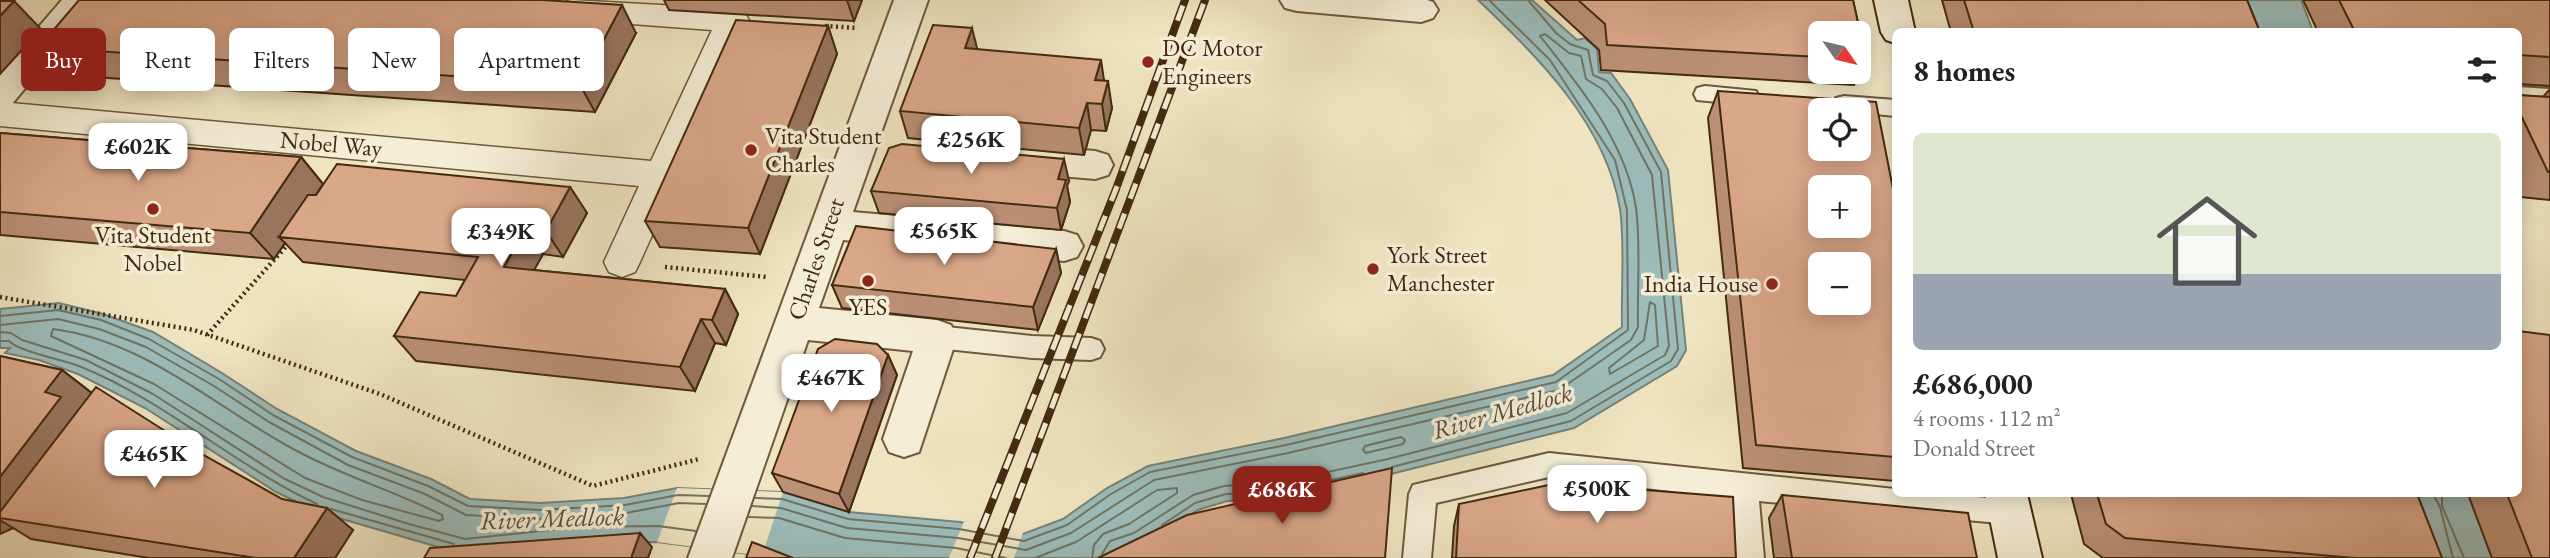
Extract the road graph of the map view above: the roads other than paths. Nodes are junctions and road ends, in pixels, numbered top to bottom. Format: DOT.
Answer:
graph roads {
  1 [pos="81,0"];
  2 [pos="911,0"];
  3 [pos="1297,0"];
  4 [pos="1891,0"];
  5 [pos="550,7"];
  6 [pos="660,7"];
  7 [pos="1421,10"];
  8 [pos="1897,28"];
  9 [pos="1705,94"];
  10 [pos="0,95"];
  11 [pos="2522,95"];
  12 [pos="2550,97"];
  13 [pos="1772,99"];
  14 [pos="1871,106"];
  15 [pos="1892,107"];
  16 [pos="0,114"];
  17 [pos="984,156"];
  18 [pos="1095,164"];
  19 [pos="662,175"];
  20 [pos="829,224"];
  21 [pos="1063,246"];
  22 [pos="622,262"];
  23 [pos="794,322"];
  24 [pos="937,337"];
  25 [pos="1091,349"];
  26 [pos="904,439"];
  27 [pos="1744,487"];
  28 [pos="1892,496"];
  29 [pos="1909,497"];
  30 [pos="2008,503"];
  31 [pos="711,554"];
  32 [pos="1418,558"];
  33 [pos="1750,558"];
  34 [pos="2020,558"];
  1 -- 10 [label="street"];
  2 -- 20 [label="street, Charles Street"];
  3 -- 7 [label="street"];
  4 -- 8 [label="street"];
  5 -- 6 [label="street"];
  6 -- 19 [label="street"];
  9 -- 13 [label="lane"];
  11 -- 12 [label="lane"];
  14 -- 15 [label="lane"];
  16 -- 19 [label="street, Nobel Way"];
  17 -- 18 [label="street"];
  19 -- 22 [label="street"];
  20 -- 21 [label="street"];
  20 -- 23 [label="street, Charles Street"];
  23 -- 24 [label="street"];
  23 -- 31 [label="street, Charles Street"];
  24 -- 25 [label="lane"];
  24 -- 26 [label="street"];
  27 -- 28 [label="lane"];
  27 -- 32 [label="lane"];
  27 -- 33 [label="lane"];
  29 -- 30 [label="lane"];
  30 -- 34 [label="street"];
}
